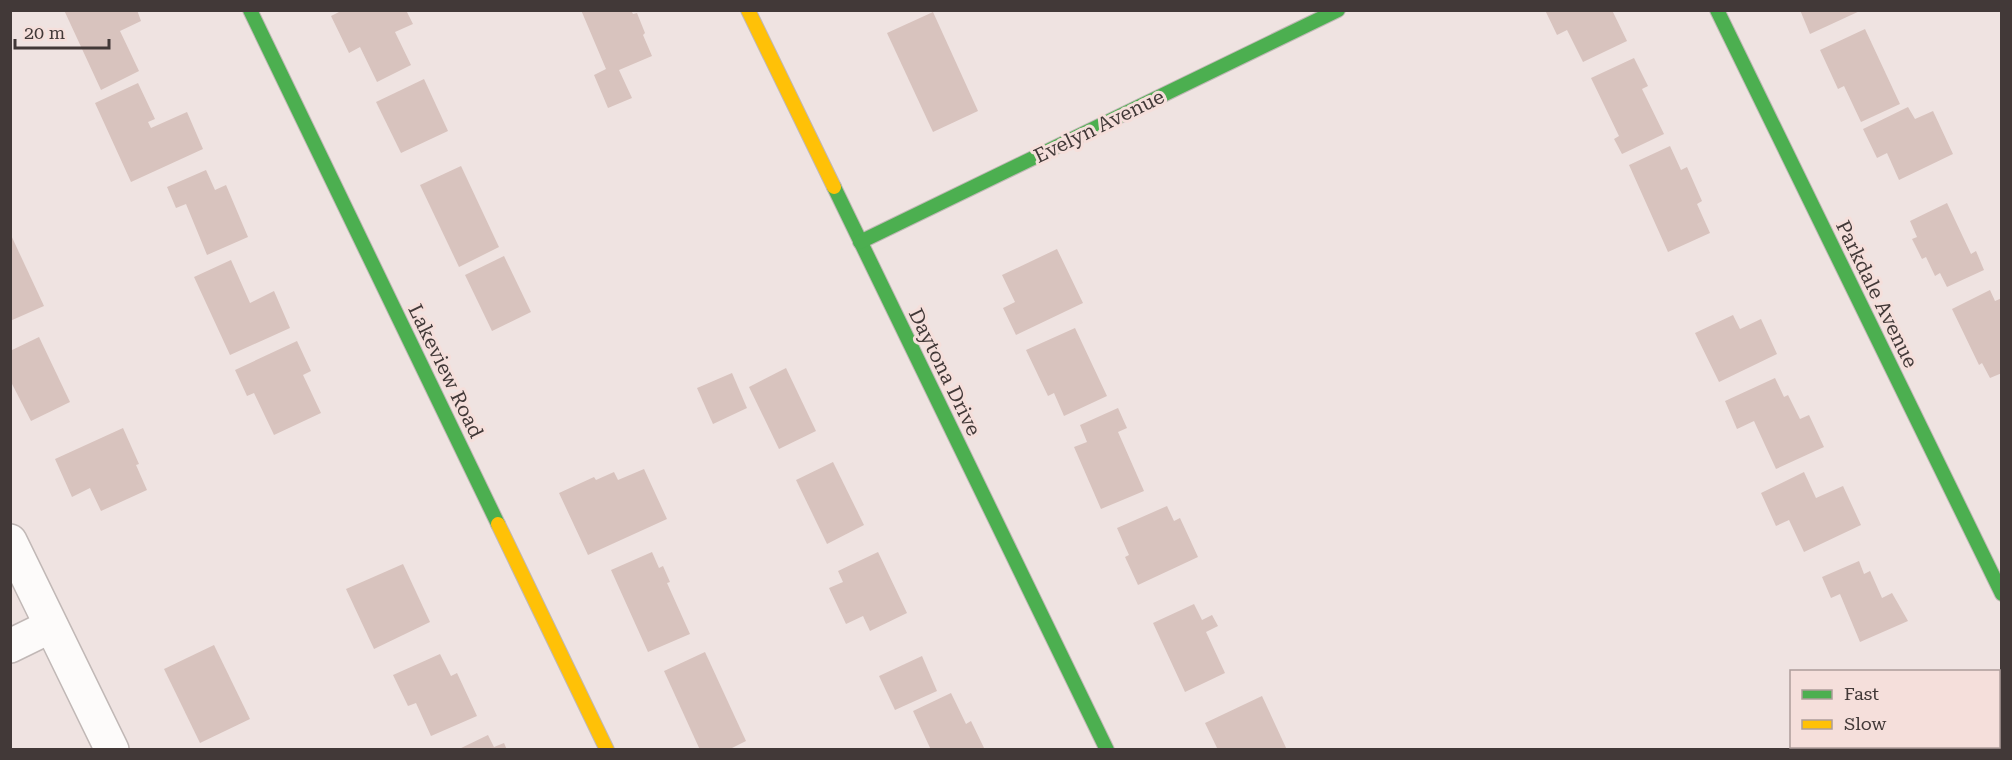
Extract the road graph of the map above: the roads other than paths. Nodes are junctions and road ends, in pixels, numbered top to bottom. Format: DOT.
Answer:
graph roads {
  1 [pos="250,10"];
  2 [pos="747,10"];
  3 [pos="1338,10"];
  4 [pos="1717,10"];
  5 [pos="860,242"];
  6 [pos="10,541"];
  7 [pos="2001,594"];
  8 [pos="51,626"];
  9 [pos="10,646"];
  10 [pos="112,750"];
  11 [pos="607,750"];
  12 [pos="1107,750"];
  1 -- 11 [label="street, Lakeview Road"];
  2 -- 5 [label="street, Daytona Drive"];
  3 -- 5 [label="street, Evelyn Avenue"];
  4 -- 7 [label="street, Parkdale Avenue"];
  5 -- 12 [label="street, Daytona Drive"];
  6 -- 8 [label="street"];
  8 -- 9 [label="street"];
  8 -- 10 [label="street"];
}
